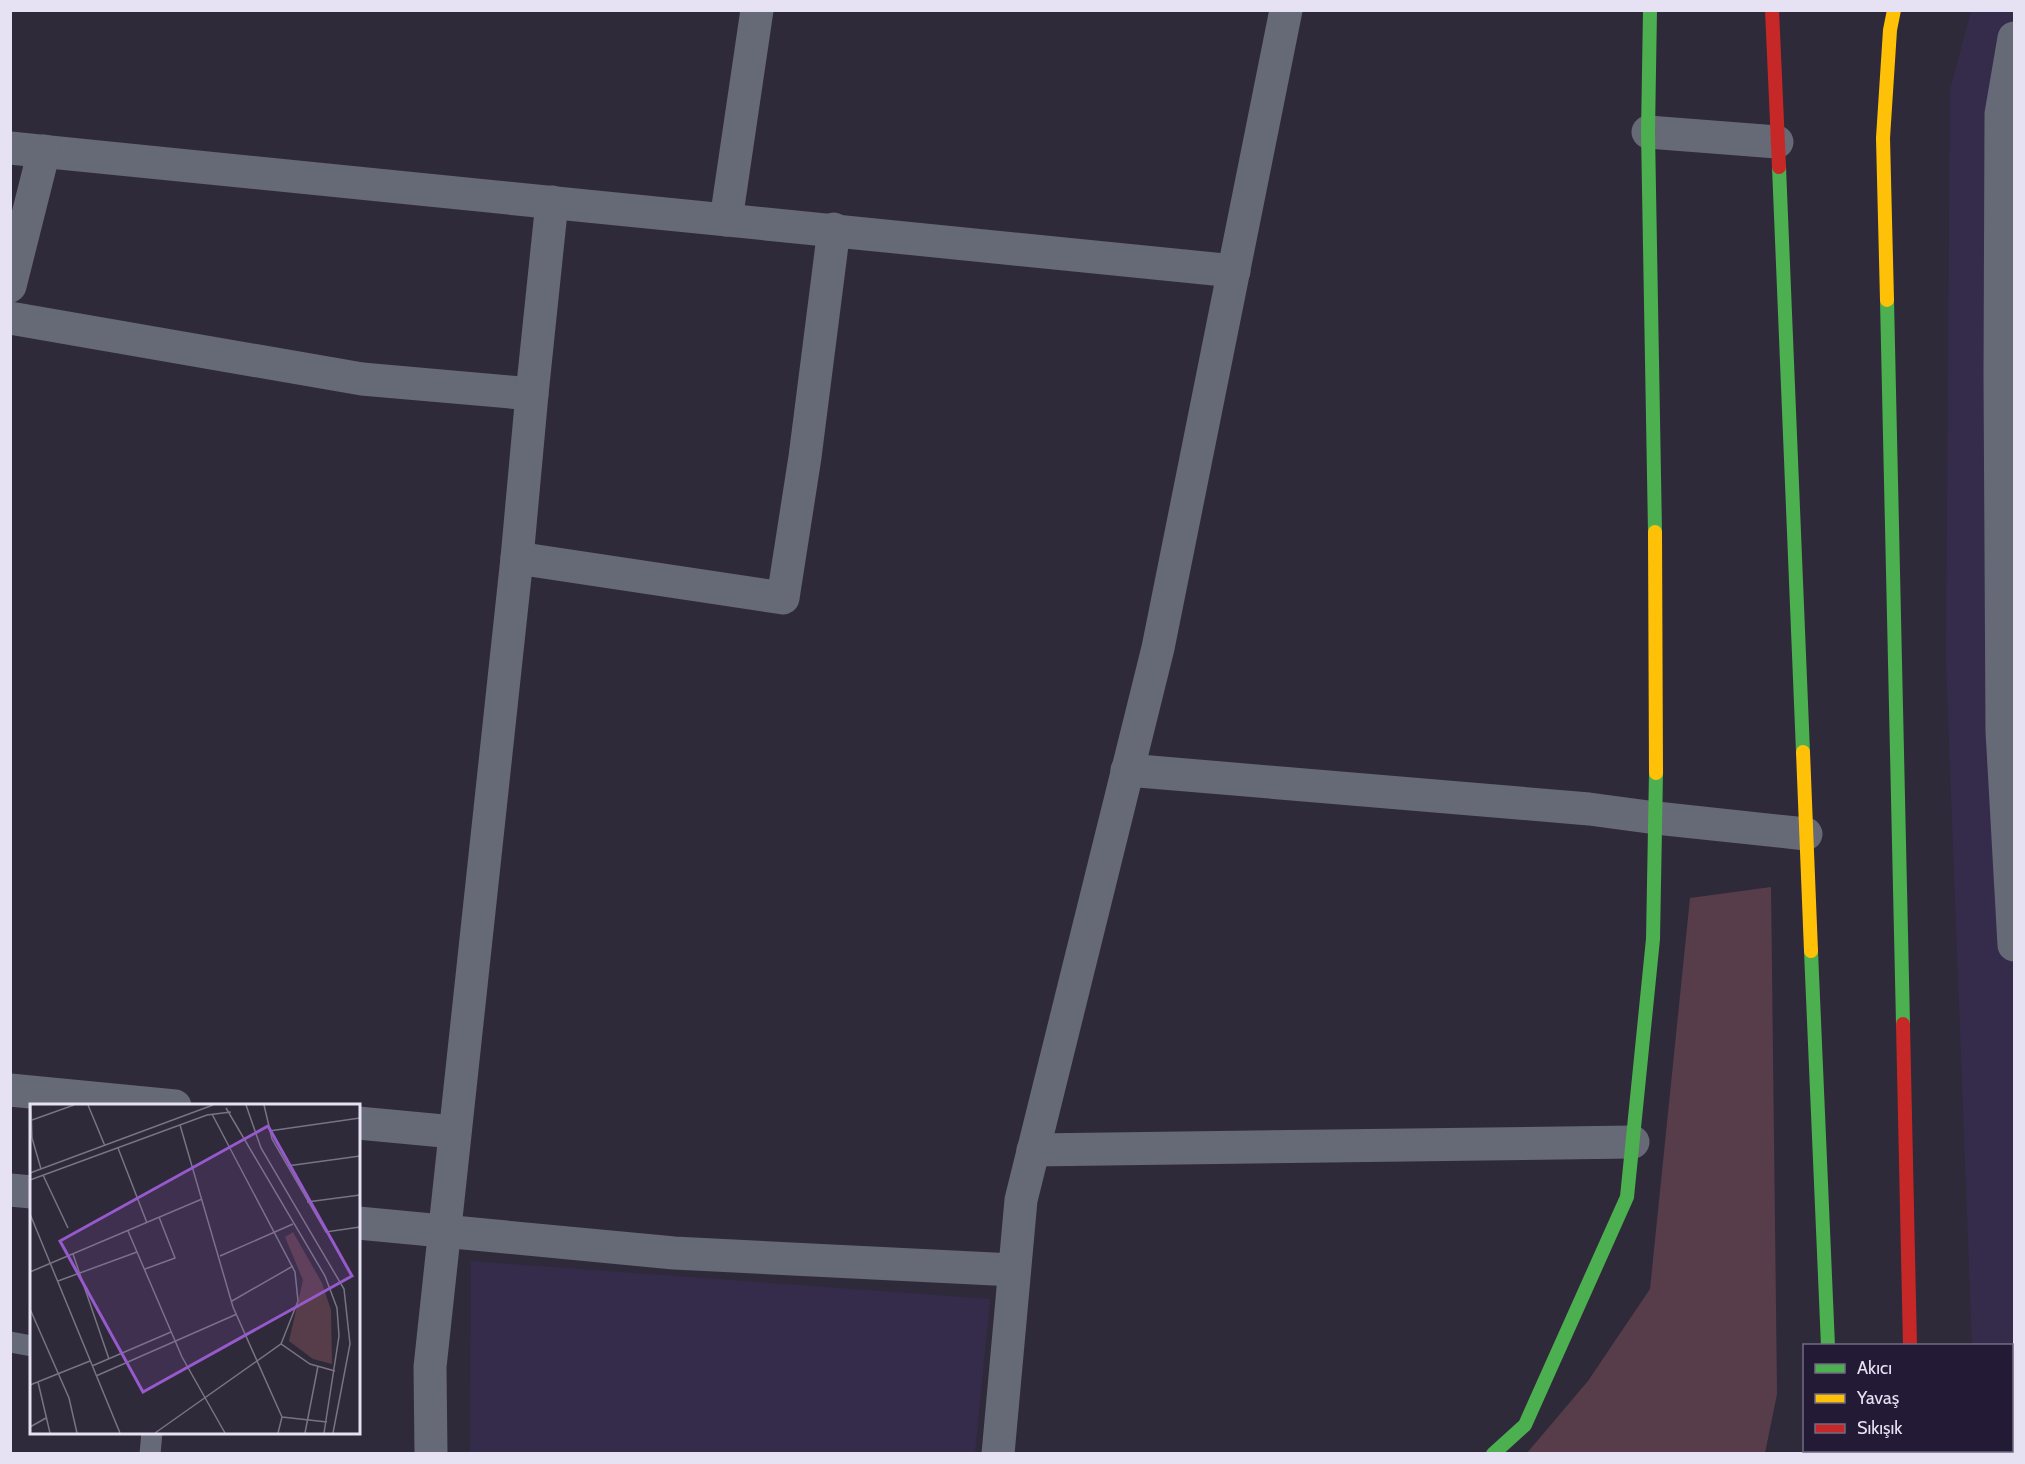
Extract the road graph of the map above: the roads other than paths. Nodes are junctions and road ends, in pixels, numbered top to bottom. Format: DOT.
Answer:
graph roads {
  1 [pos="757,10"];
  2 [pos="1286,10"];
  3 [pos="1650,10"];
  4 [pos="1772,10"];
  5 [pos="1894,10"];
  6 [pos="2014,42"];
  7 [pos="1648,132"];
  8 [pos="1777,142"];
  9 [pos="10,148"];
  10 [pos="44,151"];
  11 [pos="552,202"];
  12 [pos="726,220"];
  13 [pos="834,229"];
  14 [pos="1234,271"];
  15 [pos="10,286"];
  16 [pos="10,318"];
  17 [pos="2007,378"];
  18 [pos="532,394"];
  19 [pos="518,558"];
  20 [pos="2008,733"];
  21 [pos="1127,770"];
  22 [pos="1656,818"];
  23 [pos="1806,834"];
  24 [pos="2014,945"];
  25 [pos="10,1090"];
  26 [pos="154,1104"];
  27 [pos="360,1123"];
  28 [pos="454,1132"];
  29 [pos="1633,1142"];
  30 [pos="1033,1150"];
  31 [pos="10,1190"];
  32 [pos="30,1192"];
  33 [pos="360,1223"];
  34 [pos="444,1231"];
  35 [pos="1014,1270"];
  36 [pos="10,1342"];
  37 [pos="1828,1344"];
  38 [pos="1910,1344"];
  39 [pos="30,1346"];
  40 [pos="152,1434"];
  41 [pos="150,1454"];
  42 [pos="431,1454"];
  43 [pos="998,1454"];
  44 [pos="1493,1454"];
  1 -- 12 [label="street"];
  2 -- 14 [label="street"];
  3 -- 7 [label="main road"];
  4 -- 8 [label="main road"];
  5 -- 38 [label="main road"];
  6 -- 17 [label="street"];
  7 -- 8 [label="street"];
  7 -- 22 [label="main road"];
  8 -- 23 [label="main road"];
  9 -- 10 [label="street"];
  10 -- 11 [label="street"];
  10 -- 15 [label="street"];
  11 -- 12 [label="street"];
  11 -- 18 [label="street"];
  12 -- 13 [label="street"];
  13 -- 14 [label="street"];
  13 -- 19 [label="street"];
  14 -- 21 [label="street"];
  16 -- 18 [label="street"];
  17 -- 20 [label="street"];
  18 -- 19 [label="street"];
  19 -- 28 [label="street"];
  20 -- 24 [label="street"];
  21 -- 22 [label="street"];
  21 -- 30 [label="street"];
  22 -- 23 [label="street"];
  22 -- 29 [label="main road"];
  23 -- 37 [label="main road"];
  25 -- 26 [label="street"];
  27 -- 28 [label="street"];
  28 -- 34 [label="street"];
  29 -- 30 [label="street"];
  29 -- 44 [label="main road"];
  30 -- 35 [label="street"];
  31 -- 32 [label="street"];
  33 -- 34 [label="street"];
  34 -- 35 [label="street"];
  34 -- 42 [label="street"];
  35 -- 43 [label="street"];
  36 -- 39 [label="lane"];
  40 -- 41 [label="lane"];
}
